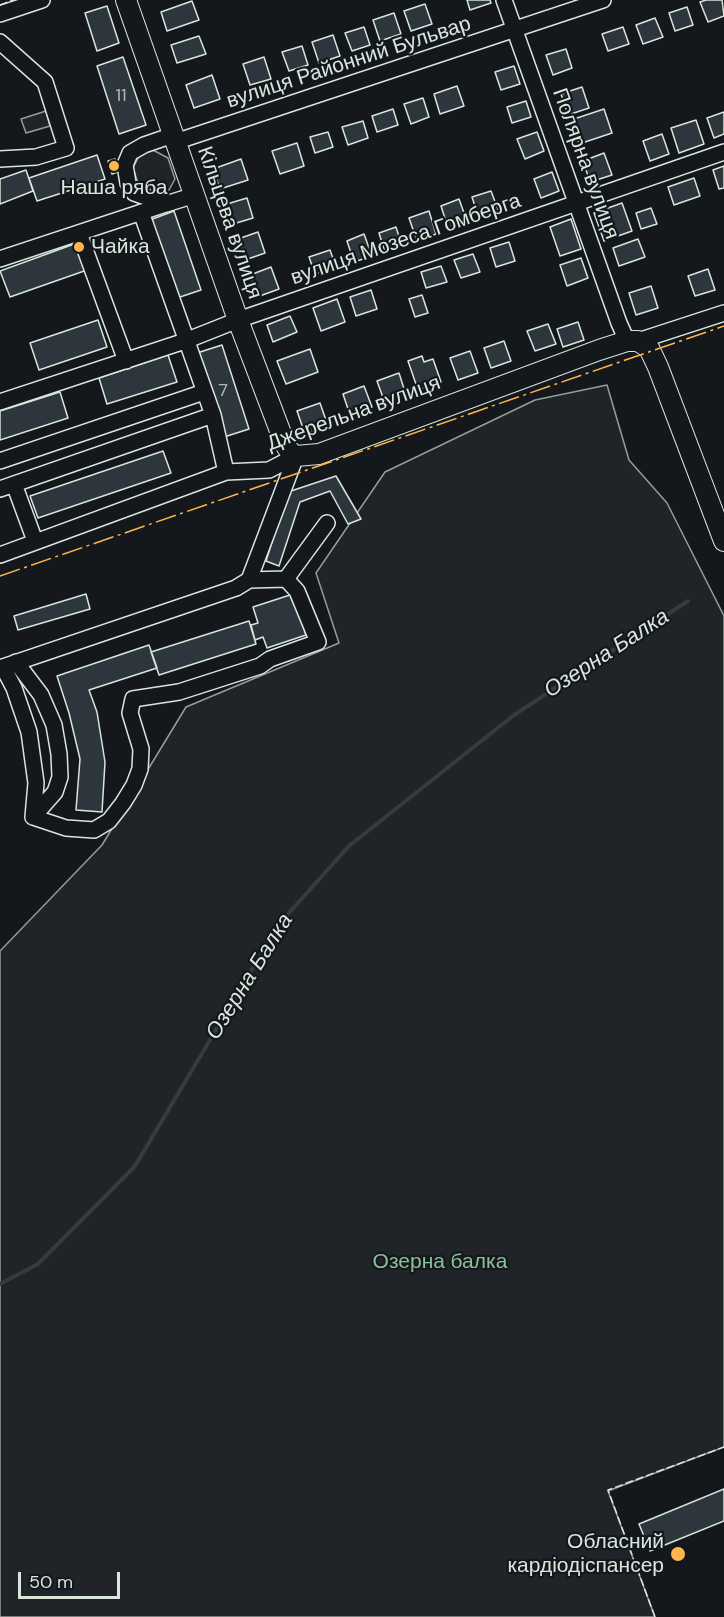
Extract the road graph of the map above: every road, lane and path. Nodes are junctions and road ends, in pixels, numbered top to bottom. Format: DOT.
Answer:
graph roads {
  1 [pos="42,0"];
  2 [pos="126,0"];
  3 [pos="504,0"];
  4 [pos="603,0"];
  5 [pos="0,14"];
  6 [pos="514,30"];
  7 [pos="0,42"];
  8 [pos="174,138"];
  9 [pos="724,152"];
  10 [pos="0,159"];
  11 [pos="195,195"];
  12 [pos="166,204"];
  13 [pos="577,204"];
  14 [pos="141,212"];
  15 [pos="79,233"];
  16 [pos="0,259"];
  17 [pos="724,313"];
  18 [pos="238,320"];
  19 [pos="185,340"];
  20 [pos="633,341"];
  21 [pos="126,361"];
  22 [pos="204,392"];
  23 [pos="0,402"];
  24 [pos="213,415"];
  25 [pos="296,456"];
  26 [pos="0,461"];
  27 [pos="226,472"];
  28 [pos="4,486"];
  29 [pos="327,523"];
  30 [pos="35,541"];
  31 [pos="724,541"];
  32 [pos="0,555"];
  33 [pos="286,579"];
  34 [pos="249,580"];
  35 [pos="6,666"];
  36 [pos="33,817"];
  1 -- 5 [label="street"];
  2 -- 8 [label="main road, Кільцева вулиця"];
  3 -- 6 [label="street, Полярна вулиця"];
  4 -- 6 [label="street, вулиця Районний Бульвар"];
  6 -- 8 [label="street, вулиця Районний Бульвар"];
  6 -- 13 [label="street, Полярна вулиця"];
  7 -- 10 [label="street"];
  8 -- 11 [label="main road, Кільцева вулиця"];
  8 -- 12 [label="street"];
  9 -- 13 [label="street, вулиця Мозеса Гомберга"];
  11 -- 12 [label="street"];
  11 -- 18 [label="main road, Кільцева вулиця"];
  12 -- 14 [label="street"];
  13 -- 18 [label="street, вулиця Мозеса Гомберга"];
  13 -- 20 [label="street, Полярна вулиця"];
  14 -- 15 [label="street"];
  14 -- 19 [label="street"];
  15 -- 16 [label="street"];
  15 -- 21 [label="street"];
  17 -- 20 [label="street, Джерельна вулиця"];
  18 -- 19 [label="street, вулиця Мозеса Гомберга"];
  18 -- 25 [label="main road, Кільцева вулиця"];
  19 -- 21 [label="street, вулиця Мозеса Гомберга"];
  19 -- 22 [label="street"];
  20 -- 25 [label="main road, Джерельна вулиця"];
  20 -- 31 [label="main road"];
  21 -- 23 [label="street, вулиця Мозеса Гомберга"];
  22 -- 24 [label="street"];
  22 -- 26 [label="street"];
  24 -- 27 [label="street"];
  24 -- 28 [label="street"];
  25 -- 27 [label="street, Джерельна вулиця"];
  25 -- 34 [label="street"];
  27 -- 30 [label="street, Джерельна вулиця"];
  28 -- 30 [label="street"];
  29 -- 33 [label="street"];
  30 -- 32 [label="street, Джерельна вулиця"];
  33 -- 34 [label="street"];
  33 -- 36 [label="street"];
  34 -- 35 [label="street"];
  35 -- 36 [label="street"];
  35 -- 36 [label="street"];
}
